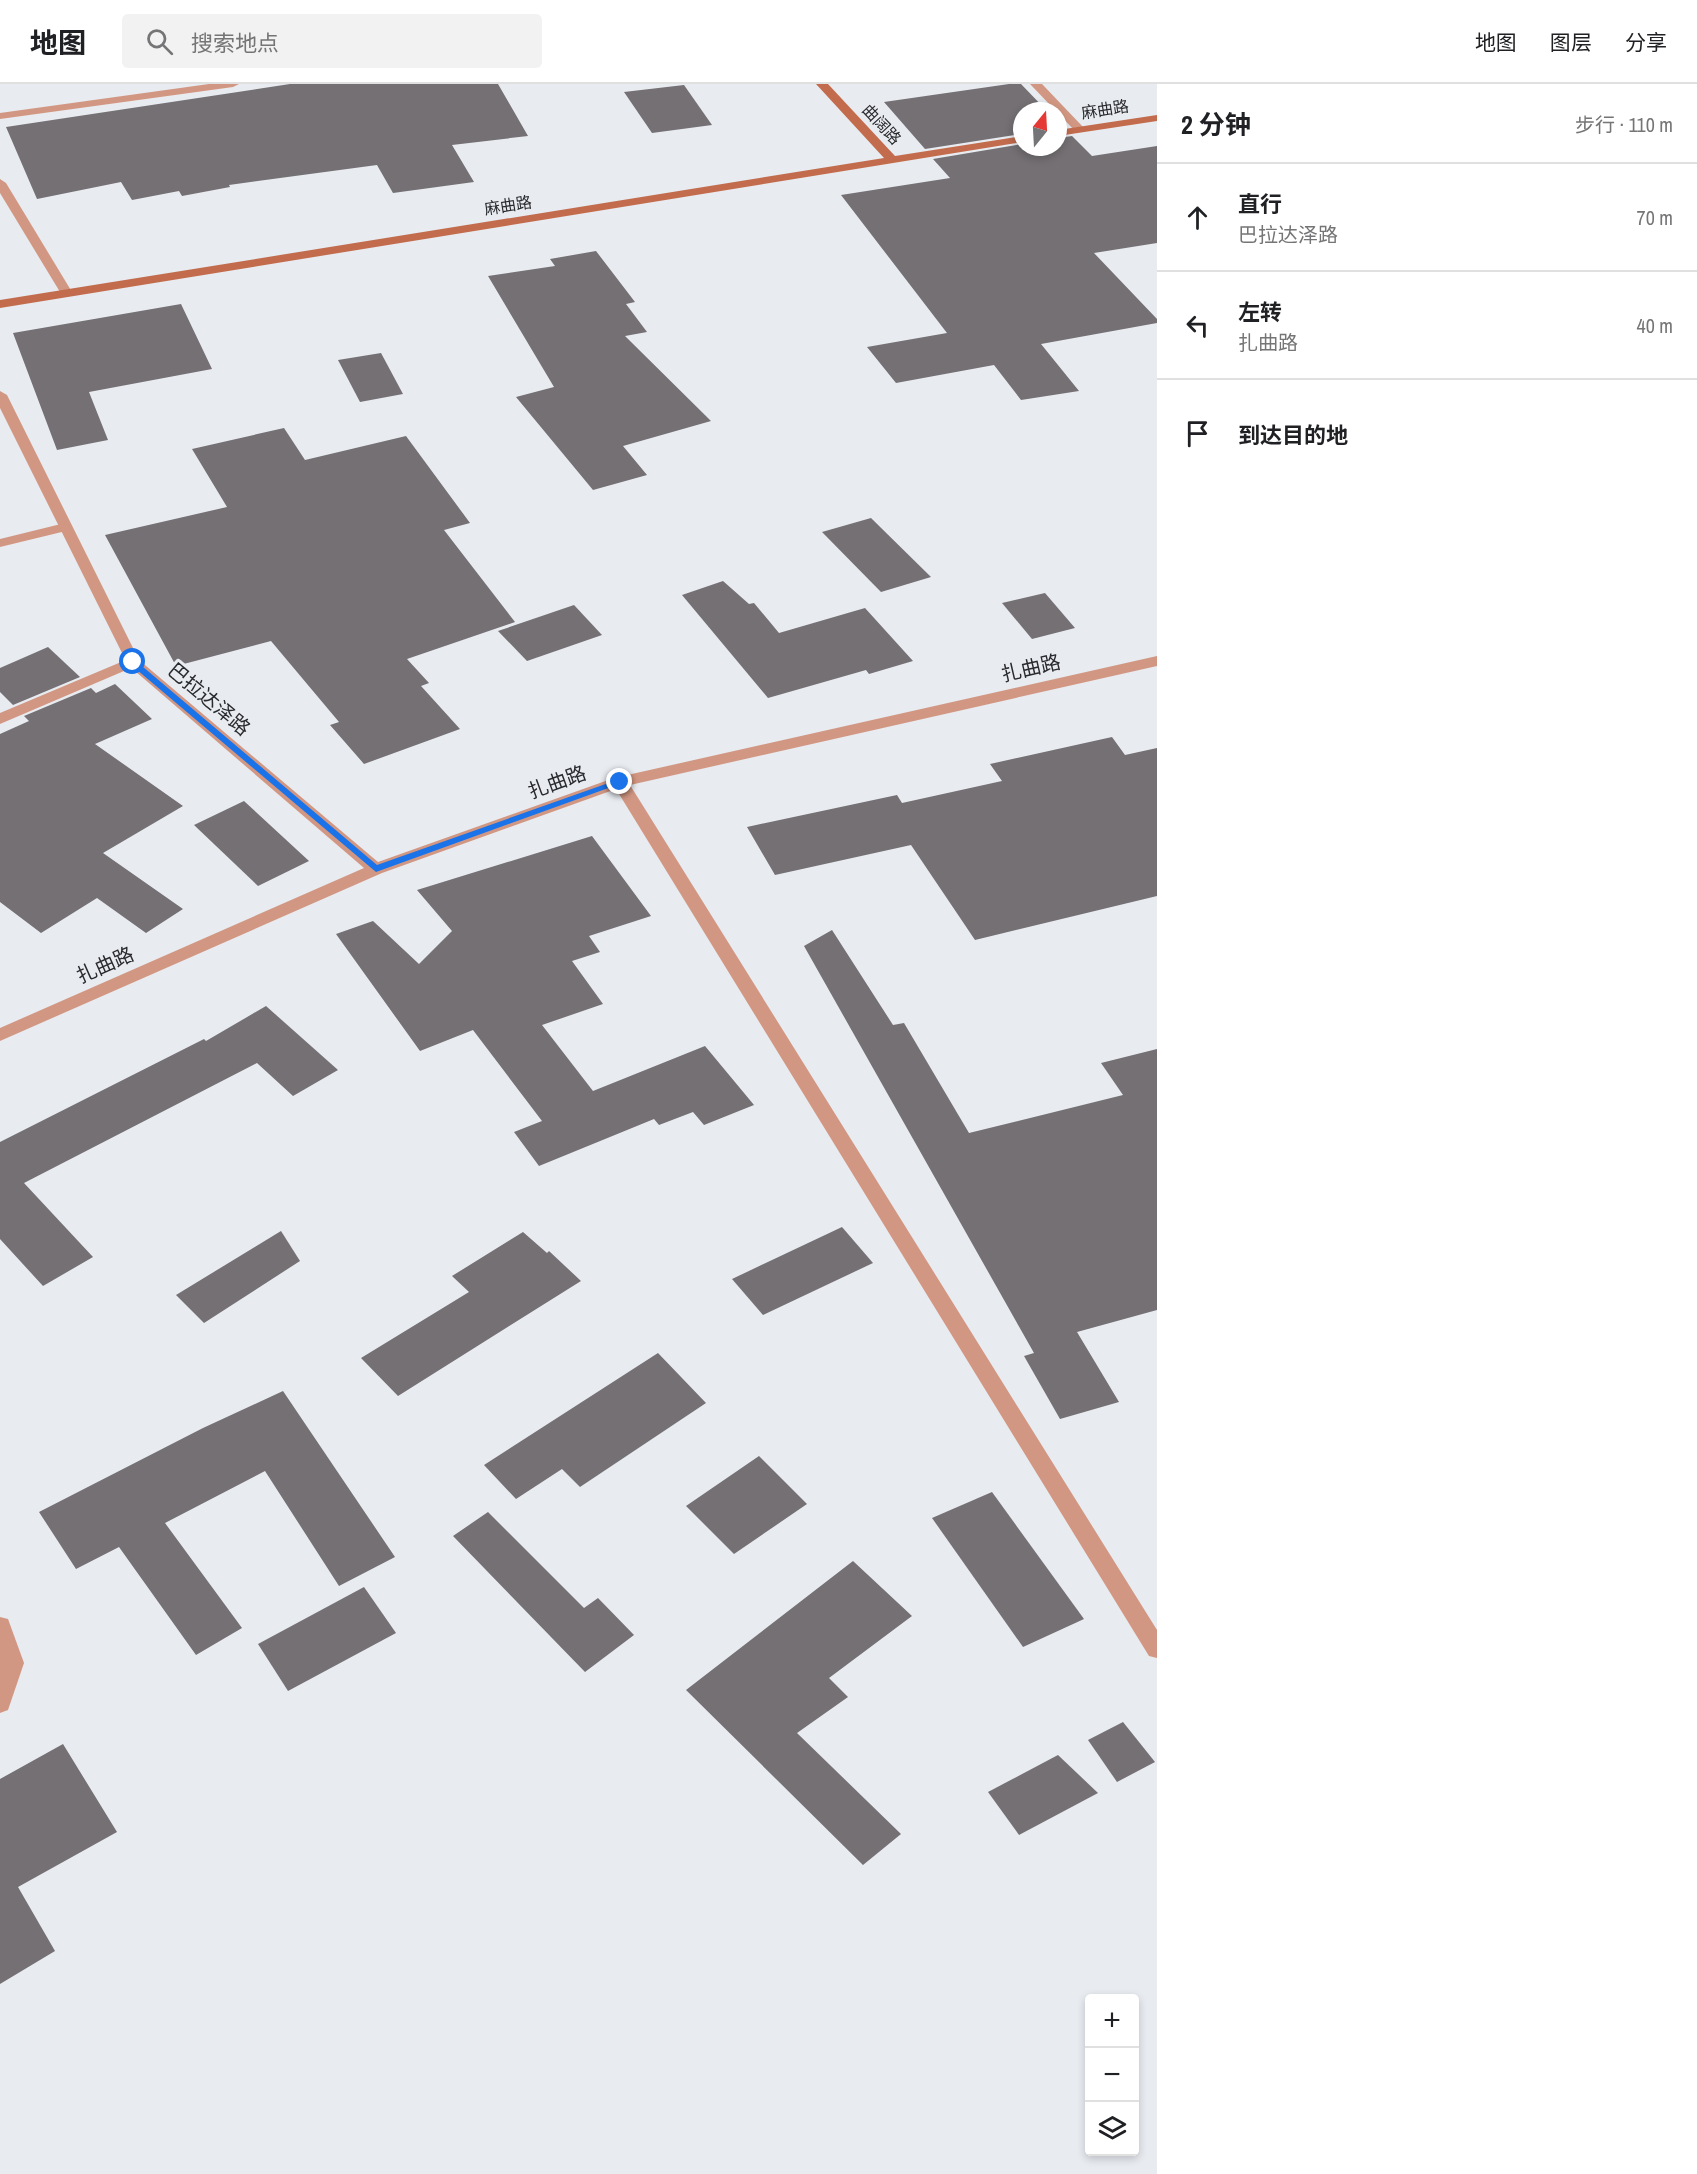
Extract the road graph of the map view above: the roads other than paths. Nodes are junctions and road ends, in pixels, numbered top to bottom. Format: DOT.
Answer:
graph roads {
  1 [pos="233,84"];
  2 [pos="822,84"];
  3 [pos="1036,84"];
  4 [pos="0,116"];
  5 [pos="1157,118"];
  6 [pos="1080,130"];
  7 [pos="1067,132"];
  8 [pos="1013,141"];
  9 [pos="893,161"];
  10 [pos="0,183"];
  11 [pos="66,292"];
  12 [pos="0,304"];
  13 [pos="0,394"];
  14 [pos="65,527"];
  15 [pos="0,543"];
  16 [pos="1157,661"];
  17 [pos="133,662"];
  18 [pos="0,719"];
  19 [pos="620,782"];
  20 [pos="376,869"];
  21 [pos="0,1035"];
  22 [pos="0,1626"];
  23 [pos="1157,1649"];
  24 [pos="0,1703"];
  1 -- 4 [label="street"];
  2 -- 9 [label="main road, 曲阔路"];
  3 -- 6 [label="street"];
  5 -- 6 [label="main road, 麻曲路"];
  6 -- 7 [label="main road, 麻曲路"];
  8 -- 9 [label="main road, 麻曲路"];
  9 -- 11 [label="main road, 麻曲路"];
  10 -- 11 [label="street"];
  11 -- 12 [label="main road, 麻曲路"];
  13 -- 14 [label="street, 巴拉达泽路"];
  14 -- 15 [label="street"];
  14 -- 17 [label="street, 巴拉达泽路"];
  16 -- 19 [label="street, 扎曲路"];
  17 -- 18 [label="street"];
  17 -- 20 [label="street, 巴拉达泽路"];
  19 -- 20 [label="street, 扎曲路"];
  19 -- 23 [label="street"];
  20 -- 21 [label="street, 扎曲路"];
  22 -- 24 [label="street"];
}
